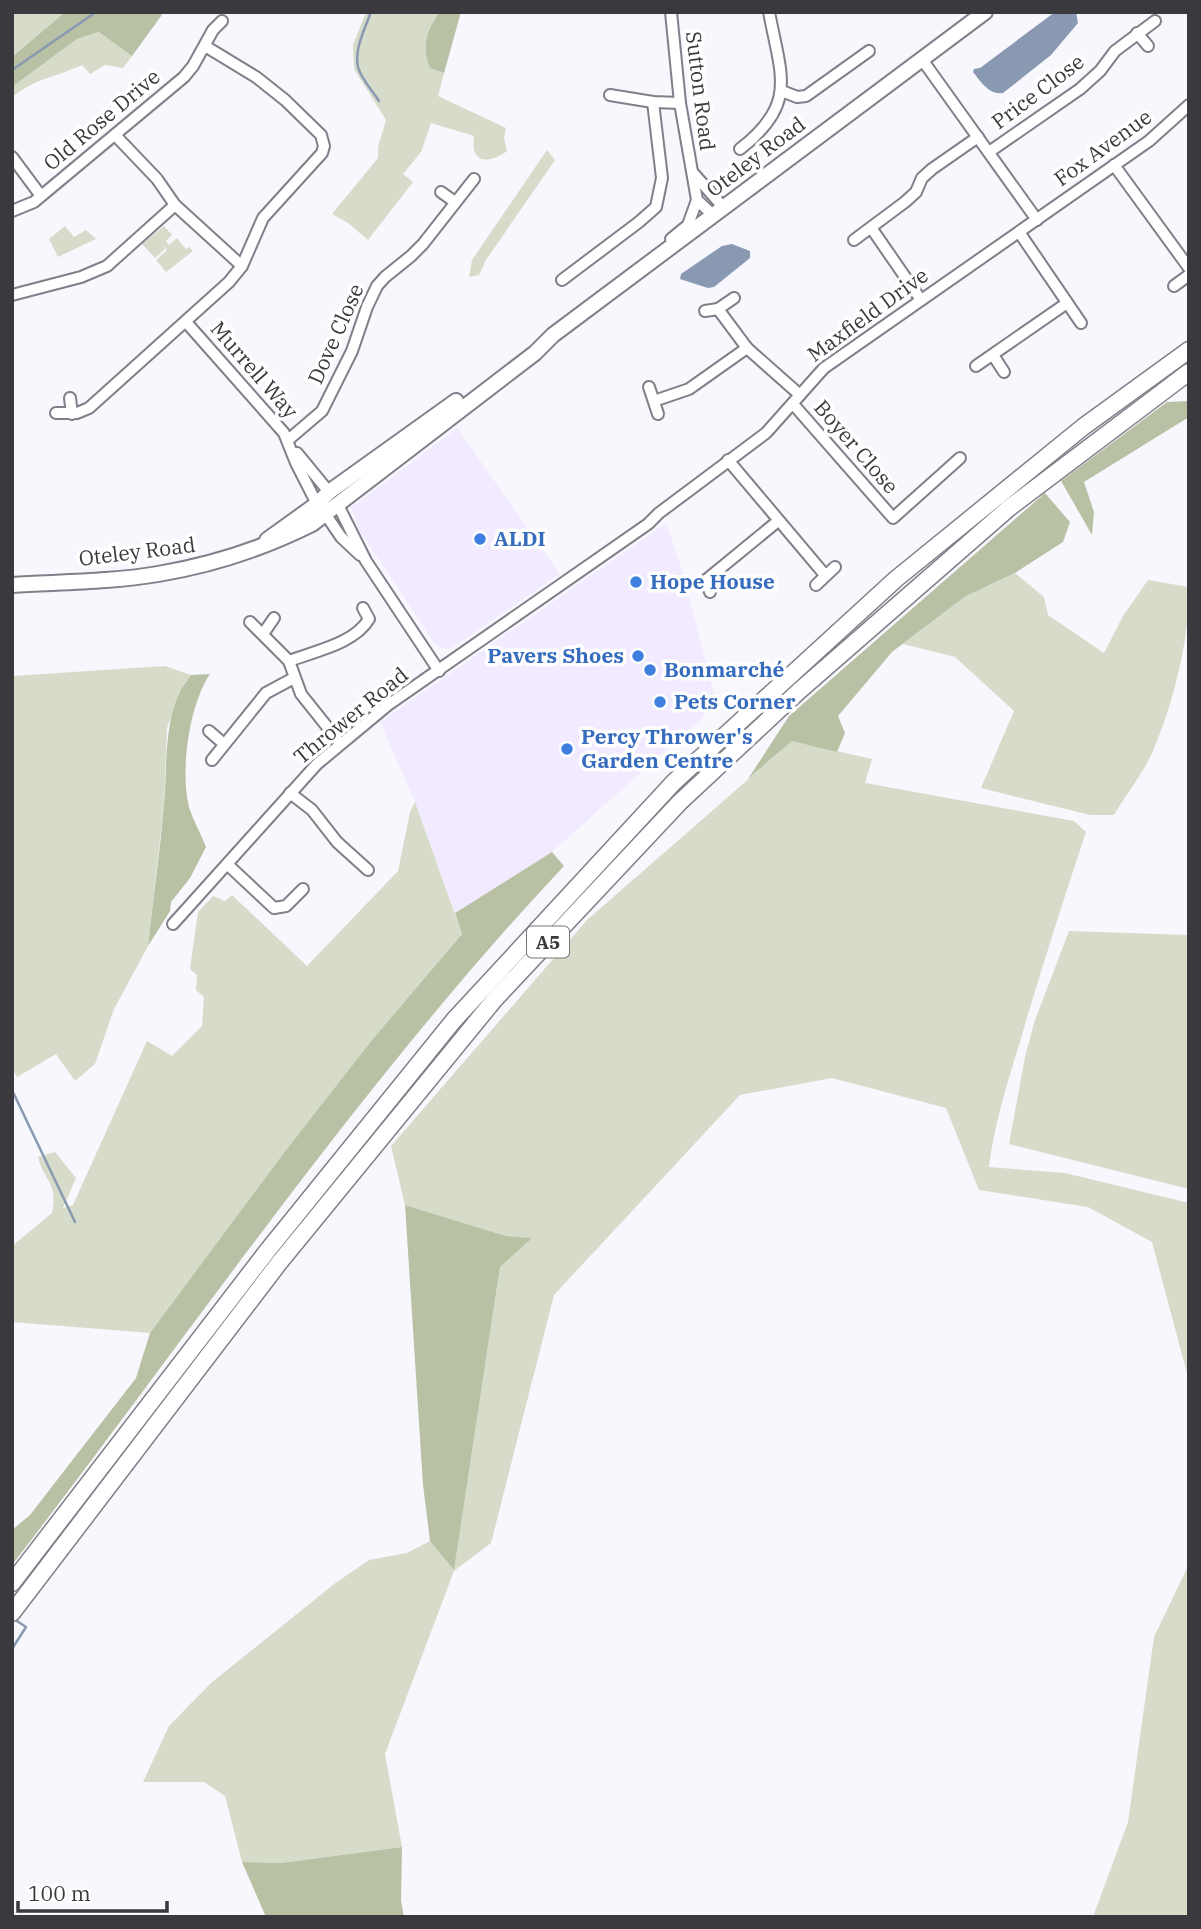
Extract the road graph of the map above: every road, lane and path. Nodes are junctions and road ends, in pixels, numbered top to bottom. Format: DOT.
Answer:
graph roads {
  1 [pos="671,12"];
  2 [pos="769,12"];
  3 [pos="985,12"];
  4 [pos="222,20"];
  5 [pos="1155,21"];
  6 [pos="1137,33"];
  7 [pos="205,46"];
  8 [pos="1148,46"];
  9 [pos="869,51"];
  10 [pos="921,58"];
  11 [pos="625,83"];
  12 [pos="782,91"];
  13 [pos="610,94"];
  14 [pos="624,97"];
  15 [pos="653,102"];
  16 [pos="680,103"];
  17 [pos="1189,104"];
  18 [pos="116,135"];
  19 [pos="978,137"];
  20 [pos="740,149"];
  21 [pos="989,152"];
  22 [pos="12,157"];
  23 [pos="1114,165"];
  24 [pos="694,174"];
  25 [pos="474,179"];
  26 [pos="441,192"];
  27 [pos="41,196"];
  28 [pos="697,200"];
  29 [pos="455,202"];
  30 [pos="174,205"];
  31 [pos="12,211"];
  32 [pos="719,212"];
  33 [pos="1037,220"];
  34 [pos="872,229"];
  35 [pos="1019,232"];
  36 [pos="854,240"];
  37 [pos="242,266"];
  38 [pos="1189,268"];
  39 [pos="566,272"];
  40 [pos="1189,275"];
  41 [pos="631,277"];
  42 [pos="1174,286"];
  43 [pos="12,295"];
  44 [pos="734,298"];
  45 [pos="921,300"];
  46 [pos="1068,303"];
  47 [pos="718,309"];
  48 [pos="705,311"];
  49 [pos="186,322"];
  50 [pos="1081,323"];
  51 [pos="553,335"];
  52 [pos="747,348"];
  53 [pos="1189,350"];
  54 [pos="993,355"];
  55 [pos="976,366"];
  56 [pos="1004,372"];
  57 [pos="1189,372"];
  58 [pos="649,387"];
  59 [pos="800,395"];
  60 [pos="70,398"];
  61 [pos="654,401"];
  62 [pos="793,404"];
  63 [pos="56,413"];
  64 [pos="72,414"];
  65 [pos="658,414"];
  66 [pos="289,443"];
  67 [pos="944,454"];
  68 [pos="728,460"];
  69 [pos="329,492"];
  70 [pos="338,505"];
  71 [pos="322,509"];
  72 [pos="778,521"];
  73 [pos="365,559"];
  74 [pos="835,566"];
  75 [pos="825,575"];
  76 [pos="816,584"];
  77 [pos="12,585"];
  78 [pos="704,585"];
  79 [pos="363,608"];
  80 [pos="274,618"];
  81 [pos="250,622"];
  82 [pos="263,634"];
  83 [pos="289,661"];
  84 [pos="439,671"];
  85 [pos="294,678"];
  86 [pos="209,731"];
  87 [pos="340,743"];
  88 [pos="224,744"];
  89 [pos="212,760"];
  90 [pos="290,793"];
  91 [pos="228,865"];
  92 [pos="368,870"];
  93 [pos="303,890"];
  94 [pos="173,924"];
  95 [pos="12,1583"];
  96 [pos="12,1613"];
  1 -- 16 [label="street, Sutton Road"];
  2 -- 12 [label="street"];
  3 -- 10 [label="main road, Oteley Road"];
  4 -- 7 [label="street, Old Rose Drive"];
  5 -- 6 [label="street, Price Close"];
  6 -- 8 [label="street"];
  6 -- 21 [label="street, Price Close"];
  7 -- 18 [label="street, Old Rose Drive"];
  7 -- 37 [label="street, Murrell Way"];
  9 -- 12 [label="street"];
  10 -- 19 [label="street"];
  10 -- 32 [label="main road, Oteley Road"];
  11 -- 14 [label="street"];
  12 -- 20 [label="street"];
  13 -- 14 [label="street"];
  14 -- 15 [label="street"];
  15 -- 16 [label="street"];
  15 -- 39 [label="street"];
  16 -- 24 [label="street, Sutton Road"];
  17 -- 23 [label="street, Fox Avenue"];
  18 -- 27 [label="street, Old Rose Drive"];
  18 -- 30 [label="street"];
  19 -- 21 [label="street"];
  19 -- 34 [label="street"];
  21 -- 33 [label="street"];
  22 -- 27 [label="street"];
  23 -- 33 [label="street, Fox Avenue"];
  23 -- 38 [label="street"];
  24 -- 28 [label="street, Sutton Road"];
  24 -- 32 [label="street, Sutton Road"];
  25 -- 29 [label="street, Dove Close"];
  26 -- 29 [label="street"];
  27 -- 31 [label="street, Old Rose Drive"];
  28 -- 32 [label="street"];
  28 -- 41 [label="street"];
  29 -- 66 [label="street, Dove Close"];
  30 -- 37 [label="street"];
  30 -- 43 [label="street"];
  32 -- 41 [label="main road, Oteley Road"];
  33 -- 35 [label="street, Maxfield Drive"];
  34 -- 36 [label="street"];
  34 -- 45 [label="street"];
  35 -- 45 [label="street, Maxfield Drive"];
  35 -- 46 [label="street"];
  37 -- 49 [label="street, Murrell Way"];
  40 -- 42 [label="street"];
  41 -- 51 [label="main road, Oteley Road"];
  44 -- 47 [label="street"];
  45 -- 59 [label="street, Maxfield Drive"];
  46 -- 50 [label="street"];
  46 -- 54 [label="street"];
  47 -- 48 [label="street"];
  47 -- 52 [label="street"];
  49 -- 64 [label="street, Murrell Way"];
  49 -- 66 [label="street, Murrell Way"];
  51 -- 69 [label="main road, Oteley Road"];
  51 -- 70 [label="main road, Oteley Road"];
  52 -- 59 [label="street"];
  52 -- 61 [label="street"];
  53 -- 95 [label="highway, A5"];
  54 -- 55 [label="street"];
  54 -- 56 [label="street"];
  57 -- 96 [label="highway, A5"];
  58 -- 61 [label="street"];
  59 -- 62 [label="street, Maxfield Drive"];
  60 -- 64 [label="street"];
  61 -- 65 [label="street"];
  62 -- 67 [label="street, Boyer Close"];
  62 -- 68 [label="street, Maxfield Drive"];
  63 -- 64 [label="street"];
  66 -- 69 [label="street, Murrell Way"];
  66 -- 71 [label="street, Murrell Way"];
  68 -- 72 [label="street"];
  68 -- 84 [label="street, Maxfield Drive"];
  69 -- 70 [label="main road"];
  69 -- 71 [label="main road, Oteley Road"];
  70 -- 71 [label="main road, Oteley Road"];
  70 -- 73 [label="street, Thrower Road"];
  71 -- 73 [label="street, Thrower Road"];
  71 -- 77 [label="main road, Oteley Road"];
  72 -- 75 [label="street"];
  72 -- 78 [label="street"];
  73 -- 84 [label="street, Thrower Road"];
  74 -- 75 [label="street"];
  75 -- 76 [label="street"];
  79 -- 83 [label="street"];
  80 -- 82 [label="street"];
  81 -- 82 [label="street"];
  82 -- 83 [label="street"];
  83 -- 85 [label="street"];
  84 -- 87 [label="street, Thrower Road"];
  85 -- 87 [label="street"];
  85 -- 88 [label="street"];
  86 -- 88 [label="street"];
  87 -- 90 [label="street, Thrower Road"];
  88 -- 89 [label="street"];
  90 -- 91 [label="street, Thrower Road"];
  90 -- 92 [label="street"];
  91 -- 93 [label="street"];
  91 -- 94 [label="street, Thrower Road"];
}
